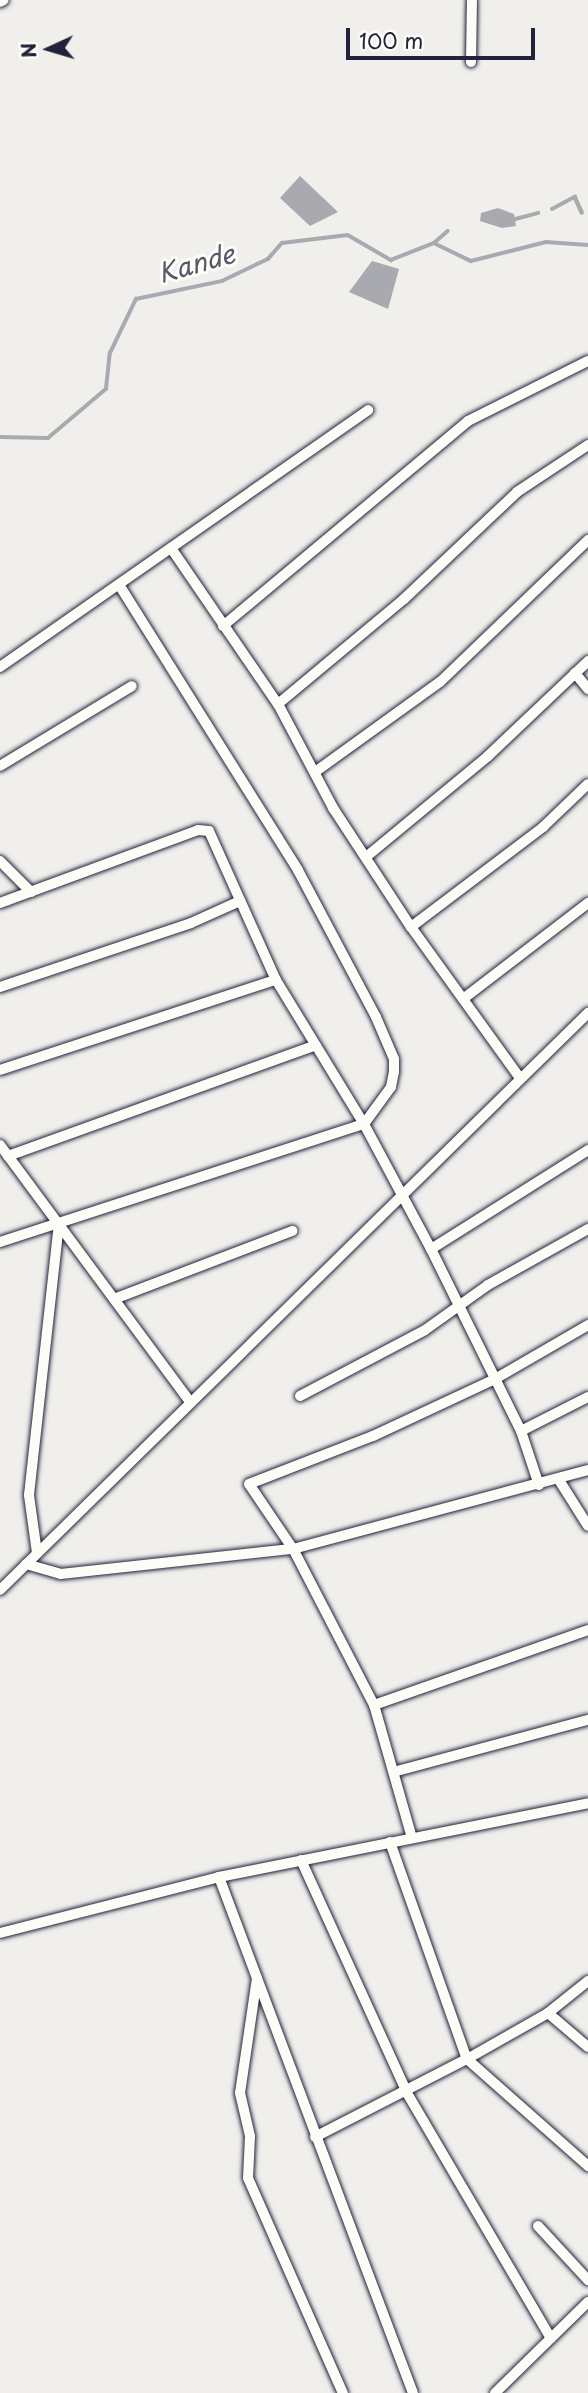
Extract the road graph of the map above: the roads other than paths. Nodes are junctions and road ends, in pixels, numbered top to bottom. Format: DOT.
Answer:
graph roads {
  1 [pos="472,0"];
  2 [pos="471,62"];
  3 [pos="588,361"];
  4 [pos="368,410"];
  5 [pos="588,445"];
  6 [pos="588,540"];
  7 [pos="171,548"];
  8 [pos="120,586"];
  9 [pos="223,626"];
  10 [pos="588,661"];
  11 [pos="0,667"];
  12 [pos="575,673"];
  13 [pos="132,686"];
  14 [pos="588,689"];
  15 [pos="278,704"];
  16 [pos="0,766"];
  17 [pos="315,772"];
  18 [pos="588,784"];
  19 [pos="366,857"];
  20 [pos="0,861"];
  21 [pos="31,892"];
  22 [pos="240,901"];
  23 [pos="0,903"];
  24 [pos="588,903"];
  25 [pos="411,927"];
  26 [pos="276,980"];
  27 [pos="0,987"];
  28 [pos="463,999"];
  29 [pos="586,1020"];
  30 [pos="316,1045"];
  31 [pos="0,1070"];
  32 [pos="520,1078"];
  33 [pos="364,1124"];
  34 [pos="0,1145"];
  35 [pos="588,1150"];
  36 [pos="8,1156"];
  37 [pos="403,1195"];
  38 [pos="59,1224"];
  39 [pos="588,1229"];
  40 [pos="292,1231"];
  41 [pos="0,1242"];
  42 [pos="431,1248"];
  43 [pos="114,1299"];
  44 [pos="459,1305"];
  45 [pos="588,1325"];
  46 [pos="495,1379"];
  47 [pos="300,1396"];
  48 [pos="588,1397"];
  49 [pos="190,1402"];
  50 [pos="521,1431"];
  51 [pos="588,1470"];
  52 [pos="559,1480"];
  53 [pos="540,1485"];
  54 [pos="588,1526"];
  55 [pos="293,1549"];
  56 [pos="37,1553"];
  57 [pos="26,1564"];
  58 [pos="0,1590"];
  59 [pos="588,1630"];
  60 [pos="374,1705"];
  61 [pos="588,1720"];
  62 [pos="397,1771"];
  63 [pos="588,1803"];
  64 [pos="412,1838"];
  65 [pos="390,1842"];
  66 [pos="301,1860"];
  67 [pos="219,1877"];
  68 [pos="0,1934"];
  69 [pos="257,1975"];
  70 [pos="588,1981"];
  71 [pos="548,2013"];
  72 [pos="588,2047"];
  73 [pos="467,2059"];
  74 [pos="407,2093"];
  75 [pos="315,2137"];
  76 [pos="588,2166"];
  77 [pos="538,2226"];
  78 [pos="588,2280"];
  79 [pos="588,2302"];
  80 [pos="551,2338"];
  81 [pos="343,2393"];
  82 [pos="413,2393"];
  83 [pos="495,2393"];
  1 -- 2 [label="street"];
  3 -- 9 [label="street"];
  4 -- 7 [label="street"];
  5 -- 15 [label="street"];
  6 -- 17 [label="street"];
  7 -- 8 [label="street"];
  7 -- 9 [label="street"];
  8 -- 11 [label="street"];
  8 -- 33 [label="street"];
  9 -- 15 [label="street"];
  10 -- 12 [label="street"];
  12 -- 14 [label="street"];
  12 -- 19 [label="street"];
  13 -- 16 [label="street"];
  15 -- 17 [label="street"];
  17 -- 19 [label="street"];
  18 -- 25 [label="street"];
  19 -- 25 [label="street"];
  20 -- 21 [label="street"];
  21 -- 22 [label="street"];
  21 -- 23 [label="street"];
  22 -- 26 [label="street"];
  22 -- 27 [label="street"];
  24 -- 28 [label="street"];
  25 -- 28 [label="street"];
  26 -- 30 [label="street"];
  26 -- 31 [label="street"];
  28 -- 32 [label="street"];
  29 -- 32 [label="street"];
  30 -- 33 [label="street"];
  30 -- 36 [label="street"];
  32 -- 37 [label="street"];
  33 -- 37 [label="street"];
  33 -- 38 [label="street"];
  34 -- 36 [label="street"];
  35 -- 42 [label="street"];
  36 -- 38 [label="street"];
  37 -- 42 [label="street"];
  37 -- 49 [label="street"];
  38 -- 41 [label="street"];
  38 -- 43 [label="street"];
  38 -- 56 [label="street"];
  39 -- 44 [label="street"];
  40 -- 43 [label="street"];
  42 -- 44 [label="street"];
  43 -- 49 [label="street"];
  44 -- 46 [label="street"];
  44 -- 47 [label="street"];
  45 -- 46 [label="street"];
  46 -- 50 [label="street"];
  46 -- 55 [label="street"];
  48 -- 50 [label="street"];
  49 -- 56 [label="street"];
  50 -- 53 [label="street"];
  51 -- 52 [label="street"];
  52 -- 53 [label="street"];
  52 -- 54 [label="street"];
  53 -- 55 [label="street"];
  55 -- 57 [label="street"];
  55 -- 60 [label="street"];
  56 -- 57 [label="street"];
  57 -- 58 [label="street"];
  59 -- 60 [label="street"];
  60 -- 62 [label="street"];
  61 -- 62 [label="street"];
  62 -- 64 [label="street"];
  63 -- 64 [label="street"];
  64 -- 65 [label="street"];
  65 -- 66 [label="street"];
  65 -- 73 [label="street"];
  66 -- 67 [label="street"];
  66 -- 74 [label="street"];
  67 -- 68 [label="street"];
  67 -- 69 [label="street"];
  69 -- 75 [label="street"];
  69 -- 81 [label="street"];
  70 -- 71 [label="street"];
  71 -- 72 [label="street"];
  71 -- 73 [label="street"];
  73 -- 74 [label="street"];
  73 -- 76 [label="street"];
  74 -- 75 [label="street"];
  74 -- 80 [label="street"];
  75 -- 82 [label="street"];
  77 -- 78 [label="street"];
  79 -- 80 [label="street"];
  80 -- 83 [label="street"];
}
